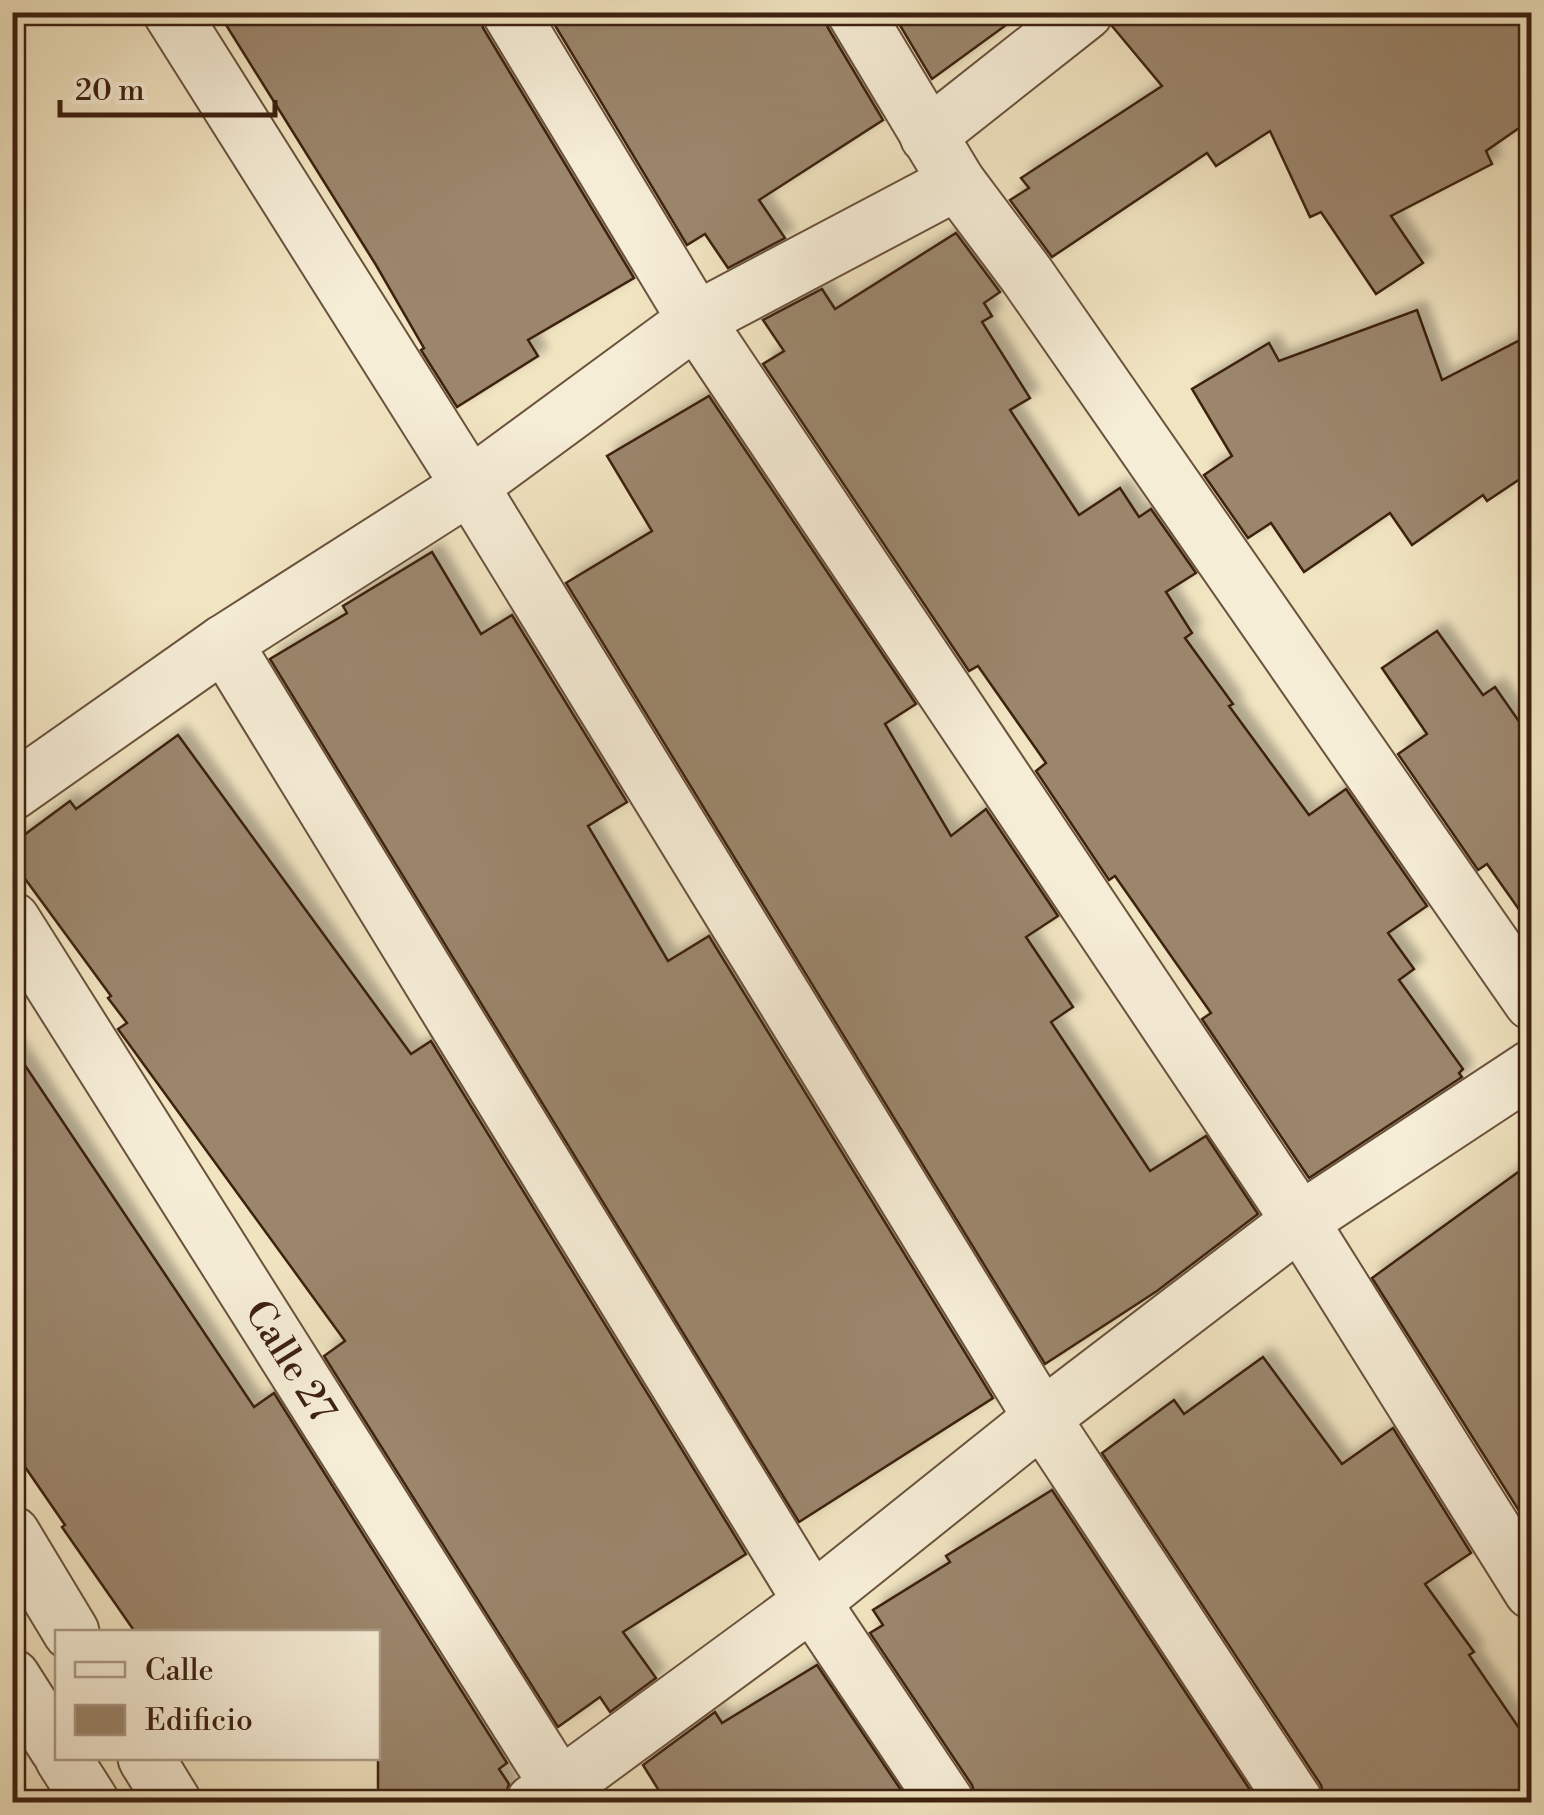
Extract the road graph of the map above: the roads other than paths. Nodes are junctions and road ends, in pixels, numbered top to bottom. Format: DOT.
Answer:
graph roads {
  1 [pos="171,12"];
  2 [pos="510,12"];
  3 [pos="854,12"];
  4 [pos="1085,12"];
  5 [pos="928,136"];
  6 [pos="957,182"];
  7 [pos="696,320"];
  8 [pos="470,486"];
  9 [pos="224,643"];
  10 [pos="12,792"];
  11 [pos="12,920"];
  12 [pos="1532,1002"];
  13 [pos="1532,1068"];
  14 [pos="1300,1222"];
  15 [pos="1042,1418"];
  16 [pos="12,1534"];
  17 [pos="1532,1591"];
  18 [pos="812,1602"];
  19 [pos="71,1630"];
  20 [pos="12,1677"];
  21 [pos="55,1744"];
  22 [pos="64,1760"];
  23 [pos="147,1760"];
  24 [pos="554,1798"];
  25 [pos="91,1802"];
  26 [pos="173,1802"];
  27 [pos="946,1802"];
  28 [pos="1295,1802"];
  1 -- 8 [label="street"];
  2 -- 7 [label="street"];
  3 -- 5 [label="street"];
  4 -- 5 [label="street"];
  5 -- 6 [label="street"];
  6 -- 7 [label="street"];
  6 -- 12 [label="street"];
  7 -- 8 [label="street"];
  7 -- 14 [label="street"];
  8 -- 9 [label="street"];
  8 -- 15 [label="street"];
  9 -- 10 [label="street"];
  9 -- 18 [label="street"];
  11 -- 24 [label="street, Calle 27"];
  13 -- 14 [label="street"];
  14 -- 15 [label="street"];
  14 -- 17 [label="street"];
  15 -- 18 [label="street"];
  15 -- 28 [label="street"];
  16 -- 19 [label="street"];
  18 -- 24 [label="street"];
  18 -- 27 [label="street"];
  20 -- 21 [label="street"];
  22 -- 25 [label="street"];
  23 -- 26 [label="street"];
}
